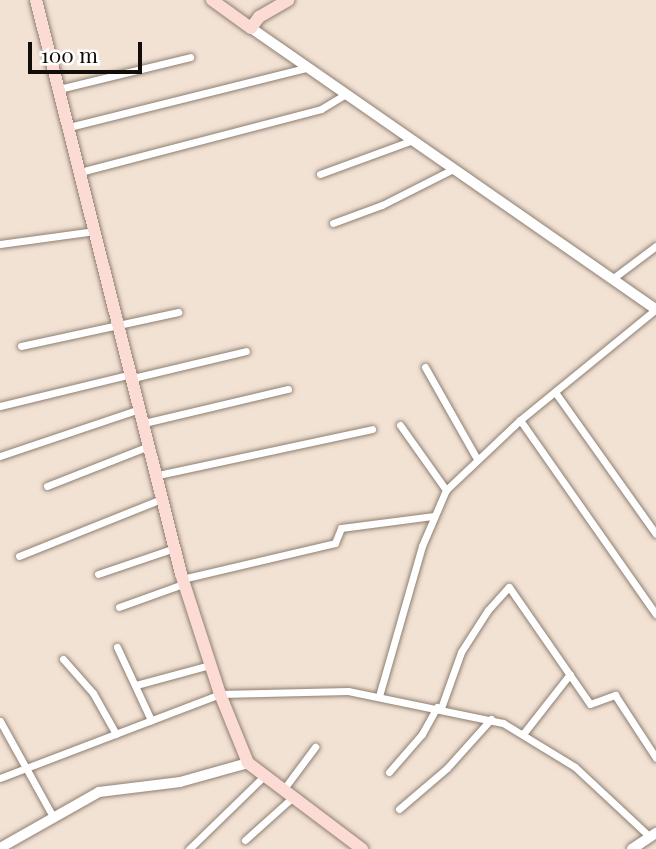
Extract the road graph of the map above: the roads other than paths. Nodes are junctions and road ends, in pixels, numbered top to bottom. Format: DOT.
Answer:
graph roads {
  1 [pos="39,0"];
  2 [pos="212,0"];
  3 [pos="288,0"];
  4 [pos="251,27"];
  5 [pos="190,57"];
  6 [pos="309,67"];
  7 [pos="60,89"];
  8 [pos="346,94"];
  9 [pos="69,127"];
  10 [pos="413,140"];
  11 [pos="453,169"];
  12 [pos="80,172"];
  13 [pos="320,174"];
  14 [pos="333,223"];
  15 [pos="96,231"];
  16 [pos="0,244"];
  17 [pos="656,246"];
  18 [pos="612,279"];
  19 [pos="656,309"];
  20 [pos="178,312"];
  21 [pos="120,323"];
  22 [pos="20,346"];
  23 [pos="246,351"];
  24 [pos="425,367"];
  25 [pos="132,376"];
  26 [pos="288,389"];
  27 [pos="555,391"];
  28 [pos="0,406"];
  29 [pos="140,409"];
  30 [pos="520,420"];
  31 [pos="144,423"];
  32 [pos="400,425"];
  33 [pos="372,429"];
  34 [pos="150,445"];
  35 [pos="0,456"];
  36 [pos="477,459"];
  37 [pos="158,475"];
  38 [pos="47,486"];
  39 [pos="446,490"];
  40 [pos="164,497"];
  41 [pos="434,516"];
  42 [pos="656,534"];
  43 [pos="174,548"];
  44 [pos="19,556"];
  45 [pos="99,573"];
  46 [pos="183,581"];
  47 [pos="119,607"];
  48 [pos="656,614"];
  49 [pos="117,647"];
  50 [pos="63,659"];
  51 [pos="210,665"];
  52 [pos="570,674"];
  53 [pos="136,685"];
  54 [pos="220,694"];
  55 [pos="379,696"];
  56 [pos="439,708"];
  57 [pos="491,719"];
  58 [pos="151,720"];
  59 [pos="0,721"];
  60 [pos="116,734"];
  61 [pos="523,734"];
  62 [pos="315,747"];
  63 [pos="656,758"];
  64 [pos="248,763"];
  65 [pos="27,766"];
  66 [pos="389,772"];
  67 [pos="264,776"];
  68 [pos="0,778"];
  69 [pos="288,793"];
  70 [pos="400,809"];
  71 [pos="52,815"];
  72 [pos="653,835"];
  73 [pos="245,840"];
  74 [pos="0,848"];
  75 [pos="189,849"];
  76 [pos="362,849"];
  77 [pos="632,849"];
  1 -- 7 [label="main road"];
  2 -- 4 [label="main road"];
  3 -- 4 [label="main road"];
  4 -- 6 [label="street"];
  5 -- 7 [label="street"];
  6 -- 8 [label="street"];
  6 -- 9 [label="street"];
  7 -- 9 [label="main road"];
  8 -- 10 [label="street"];
  8 -- 12 [label="street"];
  9 -- 12 [label="main road"];
  10 -- 11 [label="street"];
  10 -- 13 [label="street"];
  11 -- 14 [label="street"];
  11 -- 18 [label="street"];
  12 -- 15 [label="main road"];
  15 -- 16 [label="street"];
  15 -- 21 [label="main road"];
  17 -- 18 [label="street"];
  18 -- 19 [label="street"];
  19 -- 27 [label="street"];
  20 -- 21 [label="street"];
  21 -- 22 [label="street"];
  21 -- 25 [label="main road"];
  23 -- 25 [label="street"];
  24 -- 36 [label="street"];
  25 -- 28 [label="street"];
  25 -- 29 [label="main road"];
  26 -- 31 [label="street"];
  27 -- 30 [label="street"];
  27 -- 42 [label="street"];
  29 -- 31 [label="main road"];
  29 -- 35 [label="street"];
  30 -- 36 [label="street"];
  30 -- 48 [label="street"];
  31 -- 34 [label="main road"];
  32 -- 39 [label="street"];
  33 -- 37 [label="street"];
  34 -- 37 [label="main road"];
  34 -- 38 [label="street"];
  36 -- 39 [label="street"];
  37 -- 40 [label="main road"];
  39 -- 41 [label="street"];
  40 -- 43 [label="main road"];
  40 -- 44 [label="street"];
  41 -- 46 [label="street"];
  41 -- 55 [label="street"];
  43 -- 45 [label="street"];
  43 -- 46 [label="main road"];
  46 -- 47 [label="street"];
  46 -- 51 [label="main road"];
  49 -- 53 [label="street"];
  50 -- 60 [label="street"];
  51 -- 53 [label="street"];
  51 -- 54 [label="main road"];
  52 -- 56 [label="street"];
  52 -- 61 [label="street"];
  52 -- 63 [label="street"];
  53 -- 58 [label="street"];
  54 -- 55 [label="street"];
  54 -- 58 [label="street"];
  54 -- 64 [label="main road"];
  55 -- 56 [label="street"];
  56 -- 57 [label="street"];
  56 -- 66 [label="street"];
  57 -- 61 [label="street"];
  57 -- 70 [label="street"];
  58 -- 60 [label="street"];
  59 -- 65 [label="street"];
  60 -- 65 [label="street"];
  61 -- 72 [label="street"];
  62 -- 69 [label="street"];
  64 -- 67 [label="main road"];
  64 -- 71 [label="street"];
  65 -- 68 [label="street"];
  65 -- 71 [label="street"];
  67 -- 69 [label="main road"];
  67 -- 75 [label="street"];
  69 -- 73 [label="street"];
  69 -- 76 [label="main road"];
  71 -- 74 [label="street"];
  72 -- 77 [label="street"];
}
